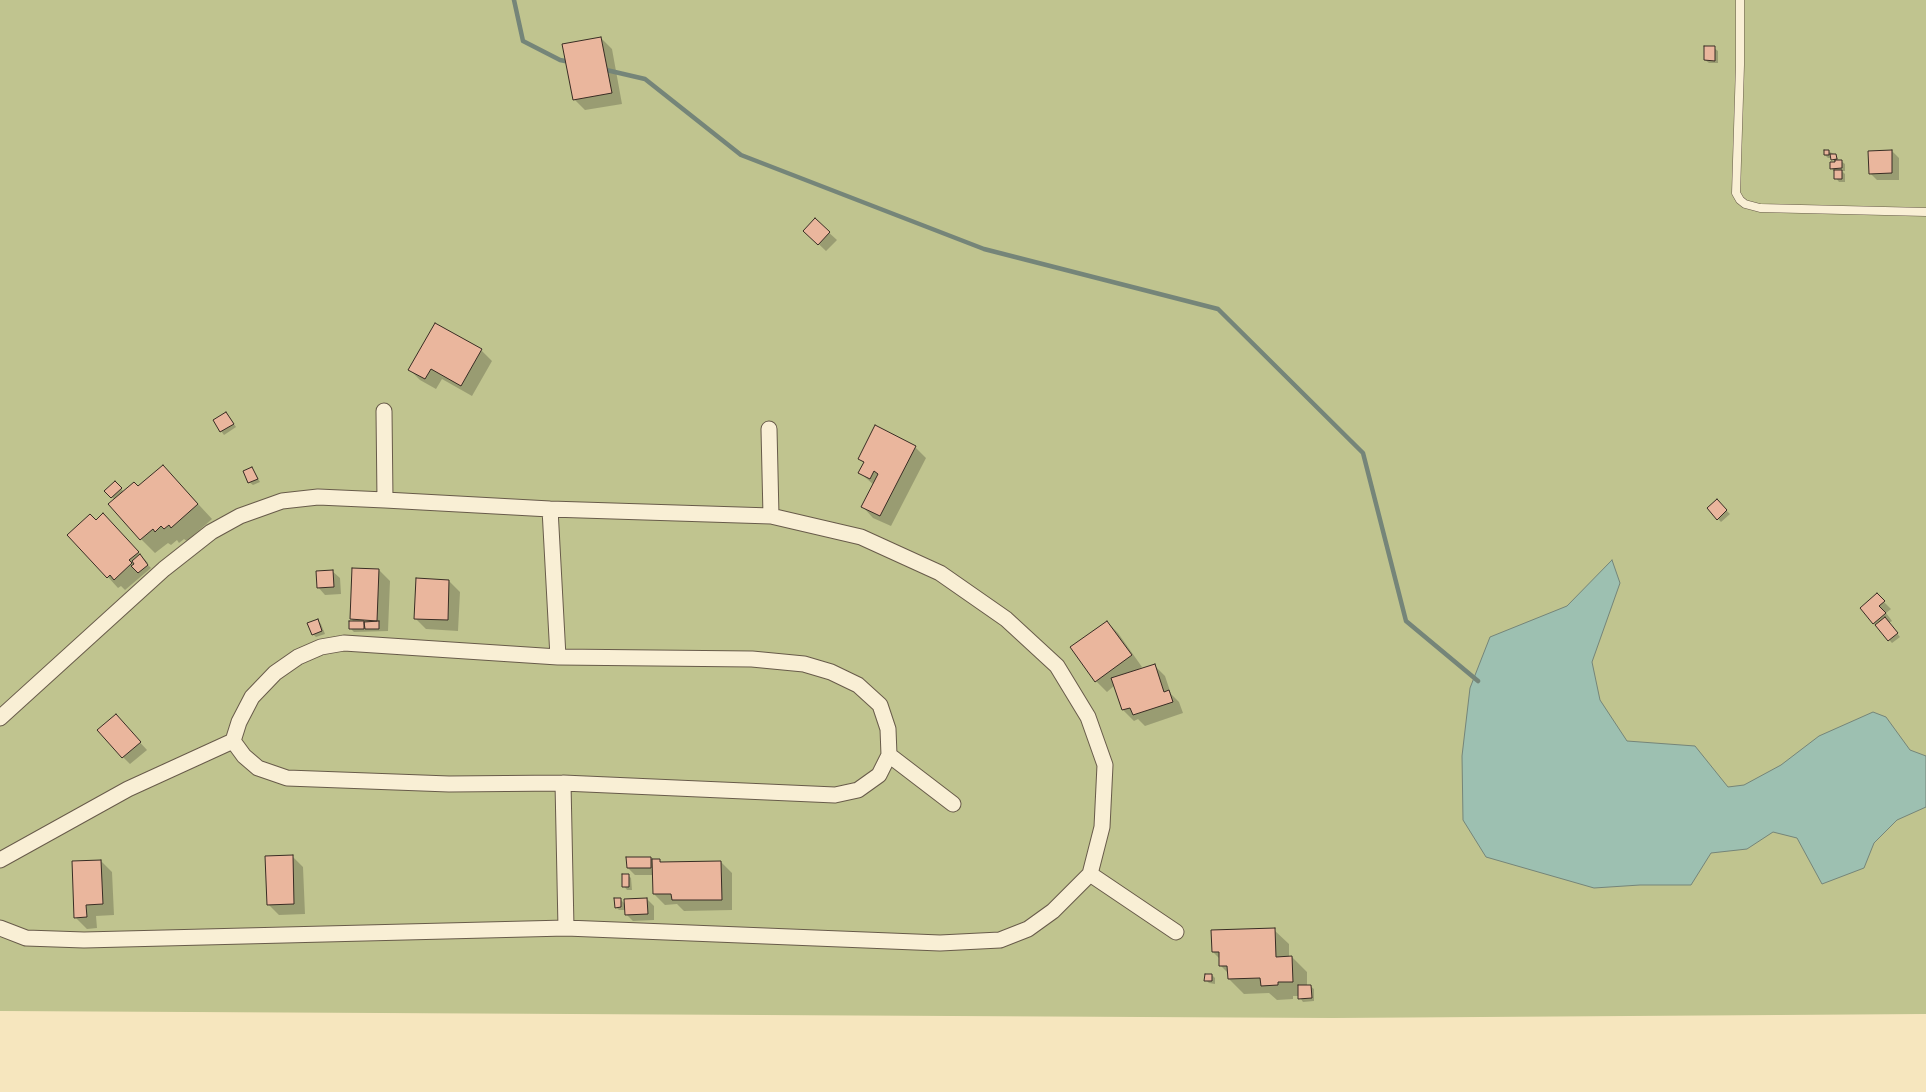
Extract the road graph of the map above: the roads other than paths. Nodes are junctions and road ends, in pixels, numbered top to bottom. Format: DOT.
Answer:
graph roads {
  1 [pos="1740,0"];
  2 [pos="1926,212"];
  3 [pos="384,411"];
  4 [pos="769,429"];
  5 [pos="385,500"];
  6 [pos="550,509"];
  7 [pos="771,516"];
  8 [pos="558,657"];
  9 [pos="0,718"];
  10 [pos="233,741"];
  11 [pos="889,755"];
  12 [pos="563,783"];
  13 [pos="953,804"];
  14 [pos="0,860"];
  15 [pos="1090,874"];
  16 [pos="0,928"];
  17 [pos="566,928"];
  18 [pos="1176,932"];
  1 -- 2 [label="lane"];
  3 -- 5 [label="street"];
  4 -- 7 [label="street"];
  5 -- 6 [label="street"];
  5 -- 9 [label="street"];
  6 -- 7 [label="street"];
  6 -- 8 [label="street"];
  7 -- 15 [label="street"];
  8 -- 10 [label="street"];
  8 -- 11 [label="street"];
  10 -- 12 [label="street"];
  10 -- 14 [label="street"];
  11 -- 12 [label="street"];
  11 -- 13 [label="street"];
  12 -- 17 [label="street"];
  15 -- 17 [label="street"];
  15 -- 18 [label="street"];
  16 -- 17 [label="street"];
}
